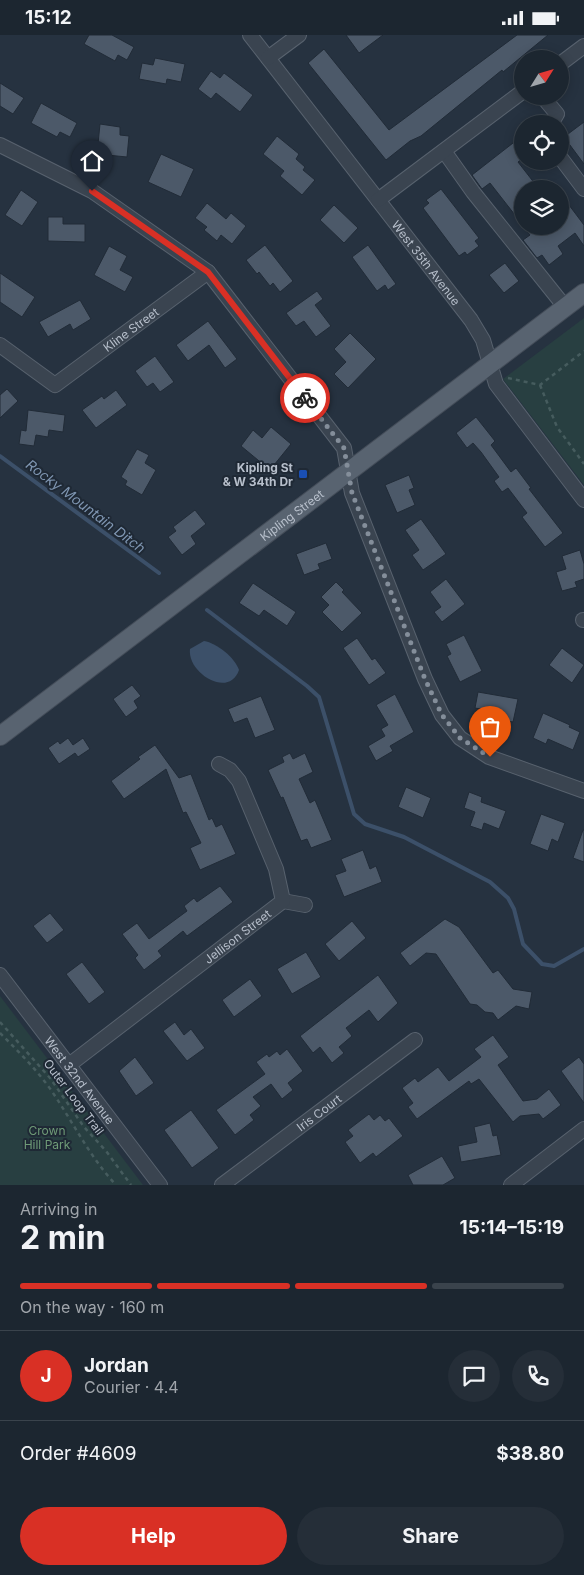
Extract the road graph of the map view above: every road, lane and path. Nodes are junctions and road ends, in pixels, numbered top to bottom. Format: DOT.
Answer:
graph roads {
  1 [pos="250,35"];
  2 [pos="299,35"];
  3 [pos="584,46"];
  4 [pos="569,57"];
  5 [pos="268,58"];
  6 [pos="514,98"];
  7 [pos="550,105"];
  8 [pos="556,115"];
  9 [pos="0,145"];
  10 [pos="444,151"];
  11 [pos="569,169"];
  12 [pos="584,189"];
  13 [pos="378,200"];
  14 [pos="208,272"];
  15 [pos="584,293"];
  16 [pos="565,307"];
  17 [pos="0,345"];
  18 [pos="584,351"];
  19 [pos="491,362"];
  20 [pos="502,379"];
  21 [pos="540,385"];
  22 [pos="584,464"];
  23 [pos="349,470"];
  24 [pos="584,500"];
  25 [pos="0,736"];
  26 [pos="219,764"];
  27 [pos="584,791"];
  28 [pos="283,901"];
  29 [pos="305,905"];
  30 [pos="0,975"];
  31 [pos="0,1022"];
  32 [pos="0,1033"];
  33 [pos="415,1040"];
  34 [pos="69,1065"];
  35 [pos="584,1129"];
  36 [pos="116,1185"];
  37 [pos="131,1185"];
  38 [pos="160,1185"];
  39 [pos="222,1185"];
  40 [pos="511,1185"];
  1 -- 5 [label="street, West 35th Avenue"];
  2 -- 5 [label="street"];
  3 -- 4 [label="street"];
  5 -- 13 [label="street, West 35th Avenue"];
  6 -- 10 [label="street"];
  7 -- 8 [label="street"];
  9 -- 14 [label="street"];
  10 -- 13 [label="street"];
  10 -- 16 [label="street"];
  11 -- 12 [label="street"];
  13 -- 19 [label="street, West 35th Avenue"];
  14 -- 17 [label="street, Kline Street"];
  14 -- 23 [label="street"];
  15 -- 16 [label="main road, Kipling Street"];
  16 -- 19 [label="main road, Kipling Street"];
  18 -- 21 [label="path"];
  19 -- 23 [label="main road, Kipling Street"];
  19 -- 24 [label="street, West 35th Avenue"];
  20 -- 21 [label="path"];
  21 -- 22 [label="path"];
  23 -- 25 [label="main road, Kipling Street"];
  23 -- 27 [label="street"];
  26 -- 28 [label="street, Jellison Street"];
  28 -- 29 [label="street"];
  28 -- 34 [label="street, Jellison Street"];
  30 -- 34 [label="street, West 32nd Avenue"];
  31 -- 37 [label="path, Outer Loop Trail"];
  32 -- 36 [label="path"];
  33 -- 39 [label="street, Iris Court"];
  34 -- 38 [label="street, West 32nd Avenue"];
  35 -- 40 [label="street"];
}
